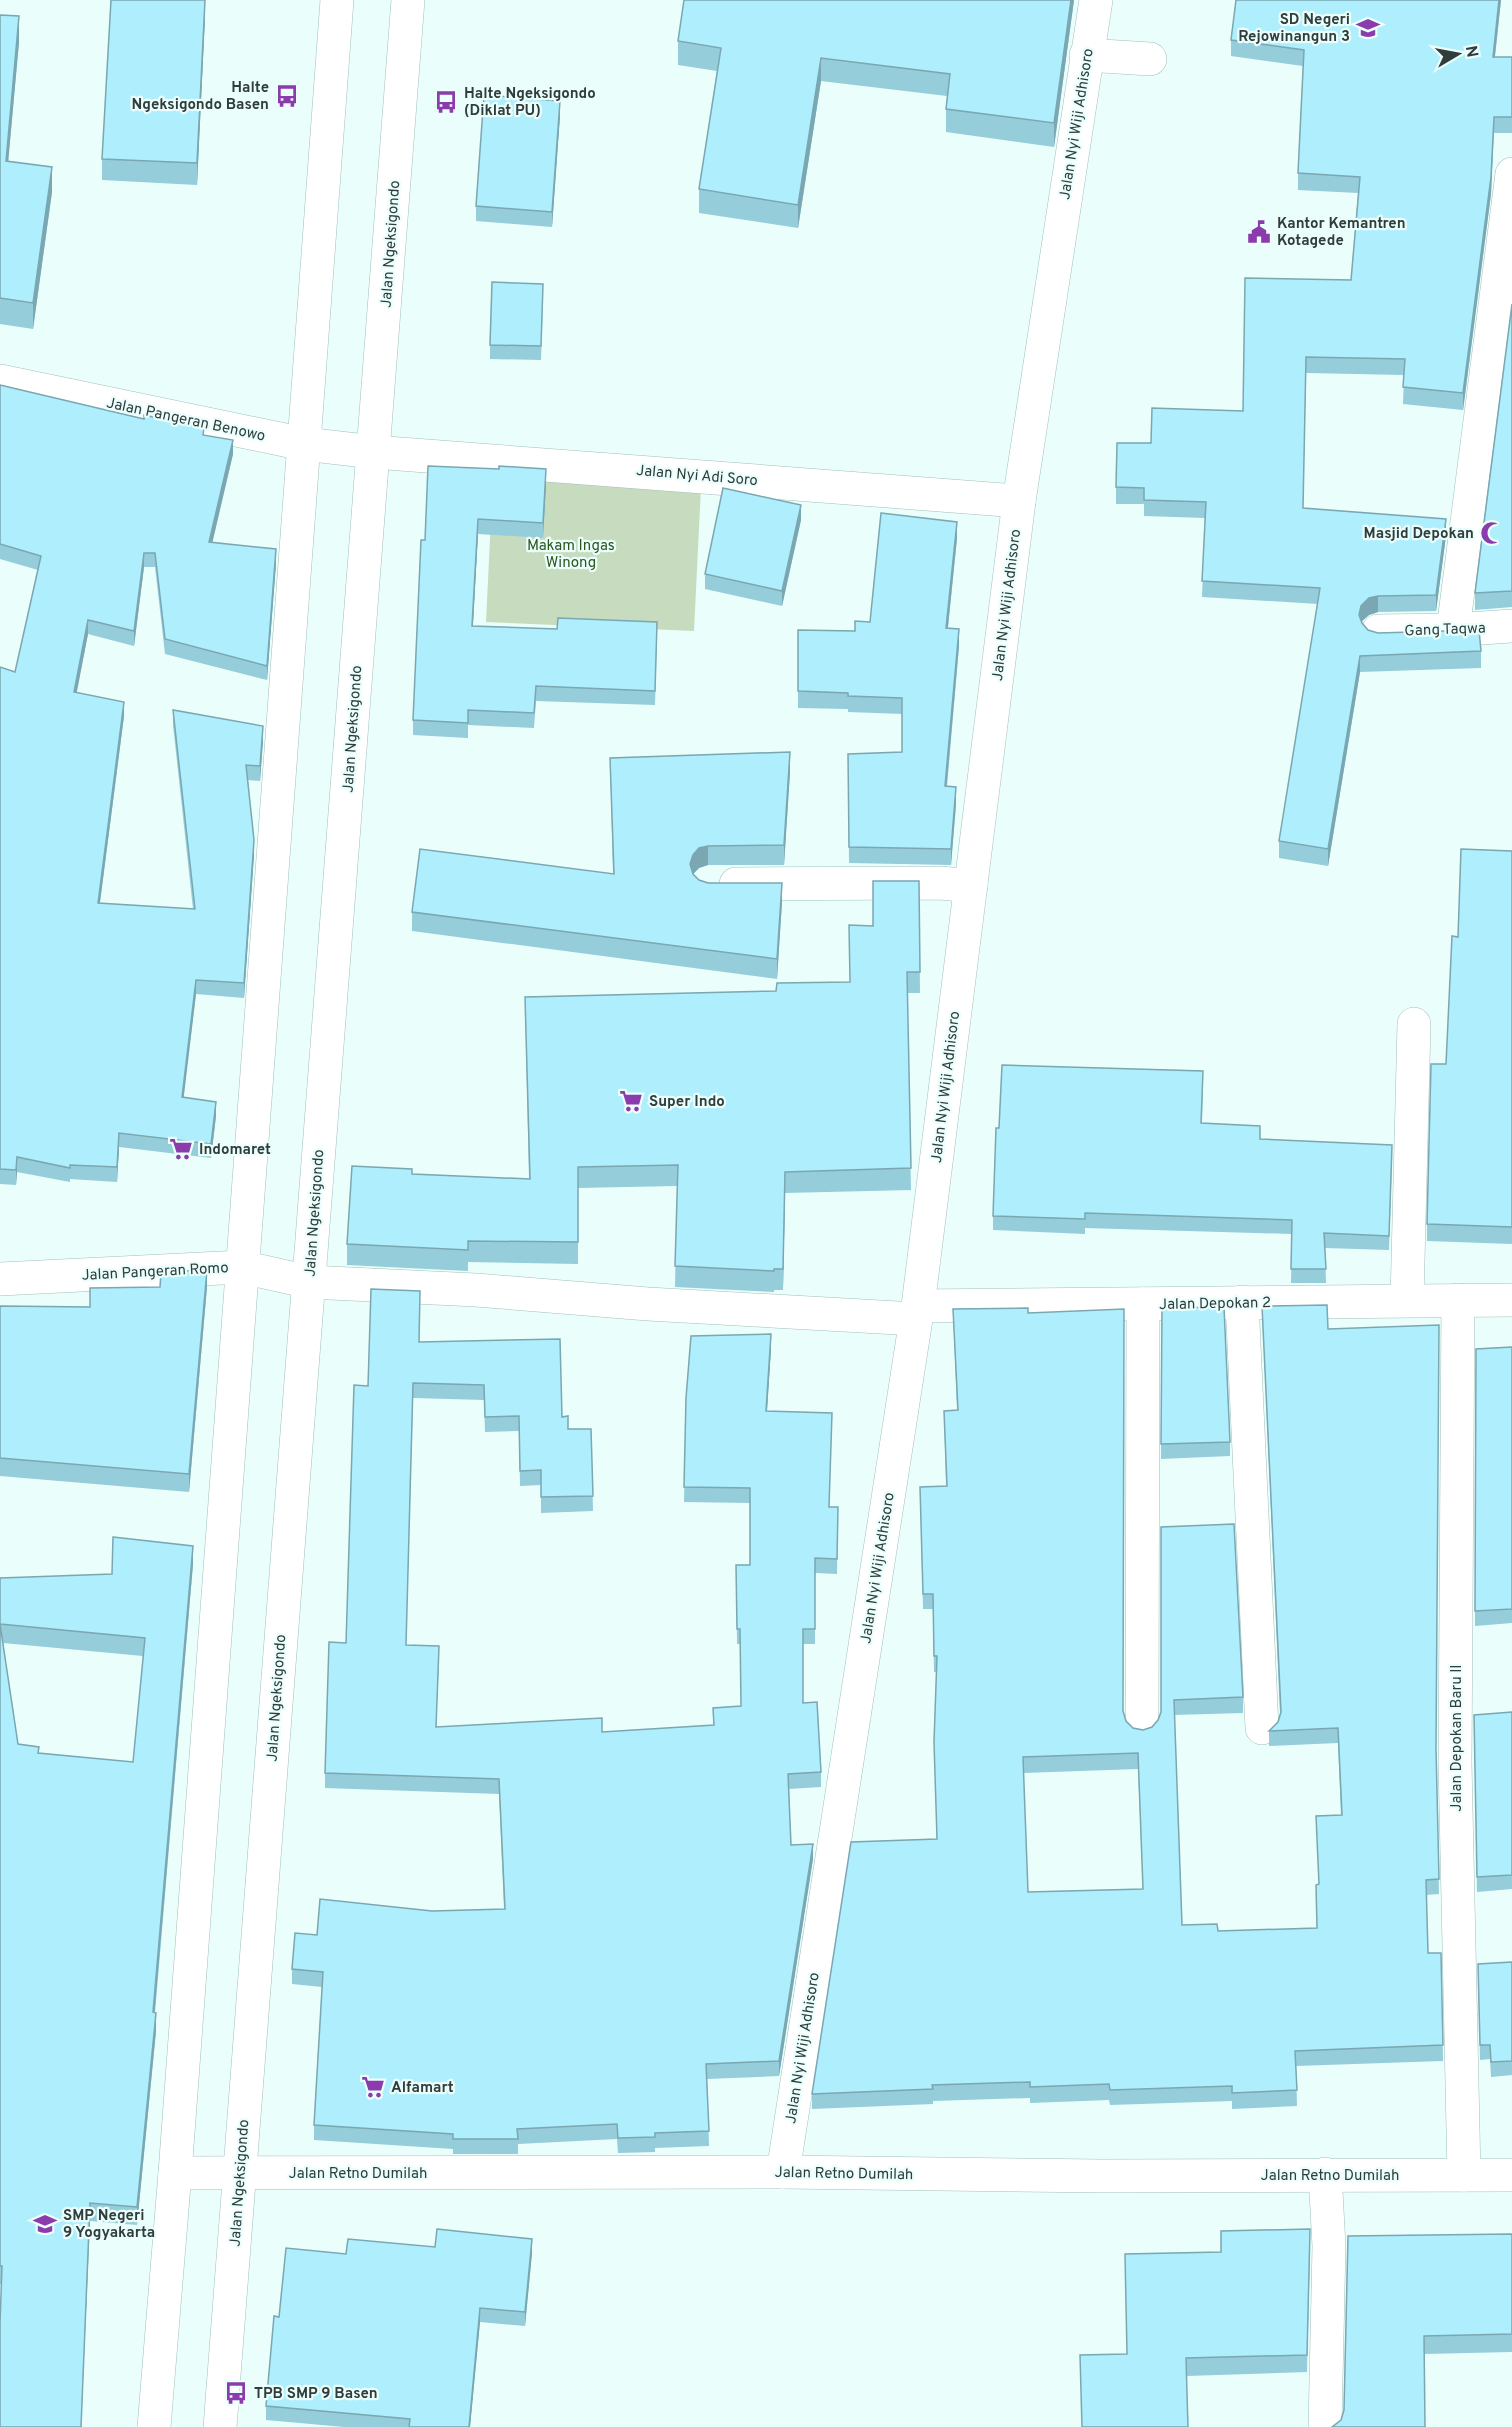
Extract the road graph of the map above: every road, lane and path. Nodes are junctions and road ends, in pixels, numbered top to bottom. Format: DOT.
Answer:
graph roads {
  1 [pos="337,0"];
  2 [pos="1096,0"];
  3 [pos="408,6"];
  4 [pos="1086,56"];
  5 [pos="1149,59"];
  6 [pos="1512,174"];
  7 [pos="0,381"];
  8 [pos="304,444"];
  9 [pos="374,452"];
  10 [pos="1019,501"];
  11 [pos="1512,626"];
  12 [pos="1453,630"];
  13 [pos="1378,631"];
  14 [pos="709,884"];
  15 [pos="971,886"];
  16 [pos="1414,1024"];
  17 [pos="242,1267"];
  18 [pos="0,1279"];
  19 [pos="309,1282"];
  20 [pos="1407,1300"];
  21 [pos="1458,1300"];
  22 [pos="1512,1300"];
  23 [pos="1242,1302"];
  24 [pos="1143,1304"];
  25 [pos="917,1313"];
  26 [pos="1142,1726"];
  27 [pos="1262,1728"];
  28 [pos="783,2172"];
  29 [pos="175,2173"];
  30 [pos="240,2173"];
  31 [pos="1325,2174"];
  32 [pos="1464,2175"];
  33 [pos="1512,2175"];
  34 [pos="154,2427"];
  35 [pos="220,2427"];
  36 [pos="1325,2427"];
  1 -- 8 [label="street"];
  2 -- 4 [label="street, Jalan Nyi Wiji Adhisoro"];
  3 -- 9 [label="street, Jalan Ngeksigondo"];
  4 -- 5 [label="street"];
  4 -- 10 [label="street, Jalan Nyi Wiji Adhisoro"];
  6 -- 12 [label="street"];
  7 -- 8 [label="street, Jalan Pangeran Benowo"];
  8 -- 9 [label="street, Jalan Pangeran Benowo"];
  8 -- 17 [label="street"];
  9 -- 10 [label="street, Jalan Nyi Adi Soro"];
  9 -- 19 [label="street, Jalan Ngeksigondo"];
  10 -- 15 [label="street, Jalan Nyi Wiji Adhisoro"];
  11 -- 12 [label="street, Gang Taqwa"];
  12 -- 13 [label="street, Gang Taqwa"];
  14 -- 15 [label="street"];
  15 -- 25 [label="street, Jalan Nyi Wiji Adhisoro"];
  16 -- 20 [label="street"];
  17 -- 18 [label="street, Jalan Pangeran Romo"];
  17 -- 19 [label="street, Jalan Pangeran Romo"];
  17 -- 29 [label="street"];
  19 -- 25 [label="street, Jalan Pangeran Romo"];
  19 -- 30 [label="street, Jalan Ngeksigondo"];
  20 -- 21 [label="street, Jalan Depokan 2"];
  20 -- 23 [label="street, Jalan Depokan 2"];
  21 -- 22 [label="street, Jalan Depokan 2"];
  21 -- 32 [label="street, Jalan Depokan Baru II"];
  23 -- 24 [label="street, Jalan Depokan 2"];
  23 -- 27 [label="street"];
  24 -- 25 [label="street, Jalan Depokan 2"];
  24 -- 26 [label="street"];
  25 -- 28 [label="street, Jalan Nyi Wiji Adhisoro"];
  28 -- 30 [label="street, Jalan Retno Dumilah"];
  28 -- 31 [label="street, Jalan Retno Dumilah"];
  29 -- 30 [label="street, Jalan Retno Dumilah"];
  29 -- 34 [label="street"];
  30 -- 35 [label="street, Jalan Ngeksigondo"];
  31 -- 32 [label="street, Jalan Retno Dumilah"];
  31 -- 36 [label="street"];
  32 -- 33 [label="street, Jalan Retno Dumilah"];
}
